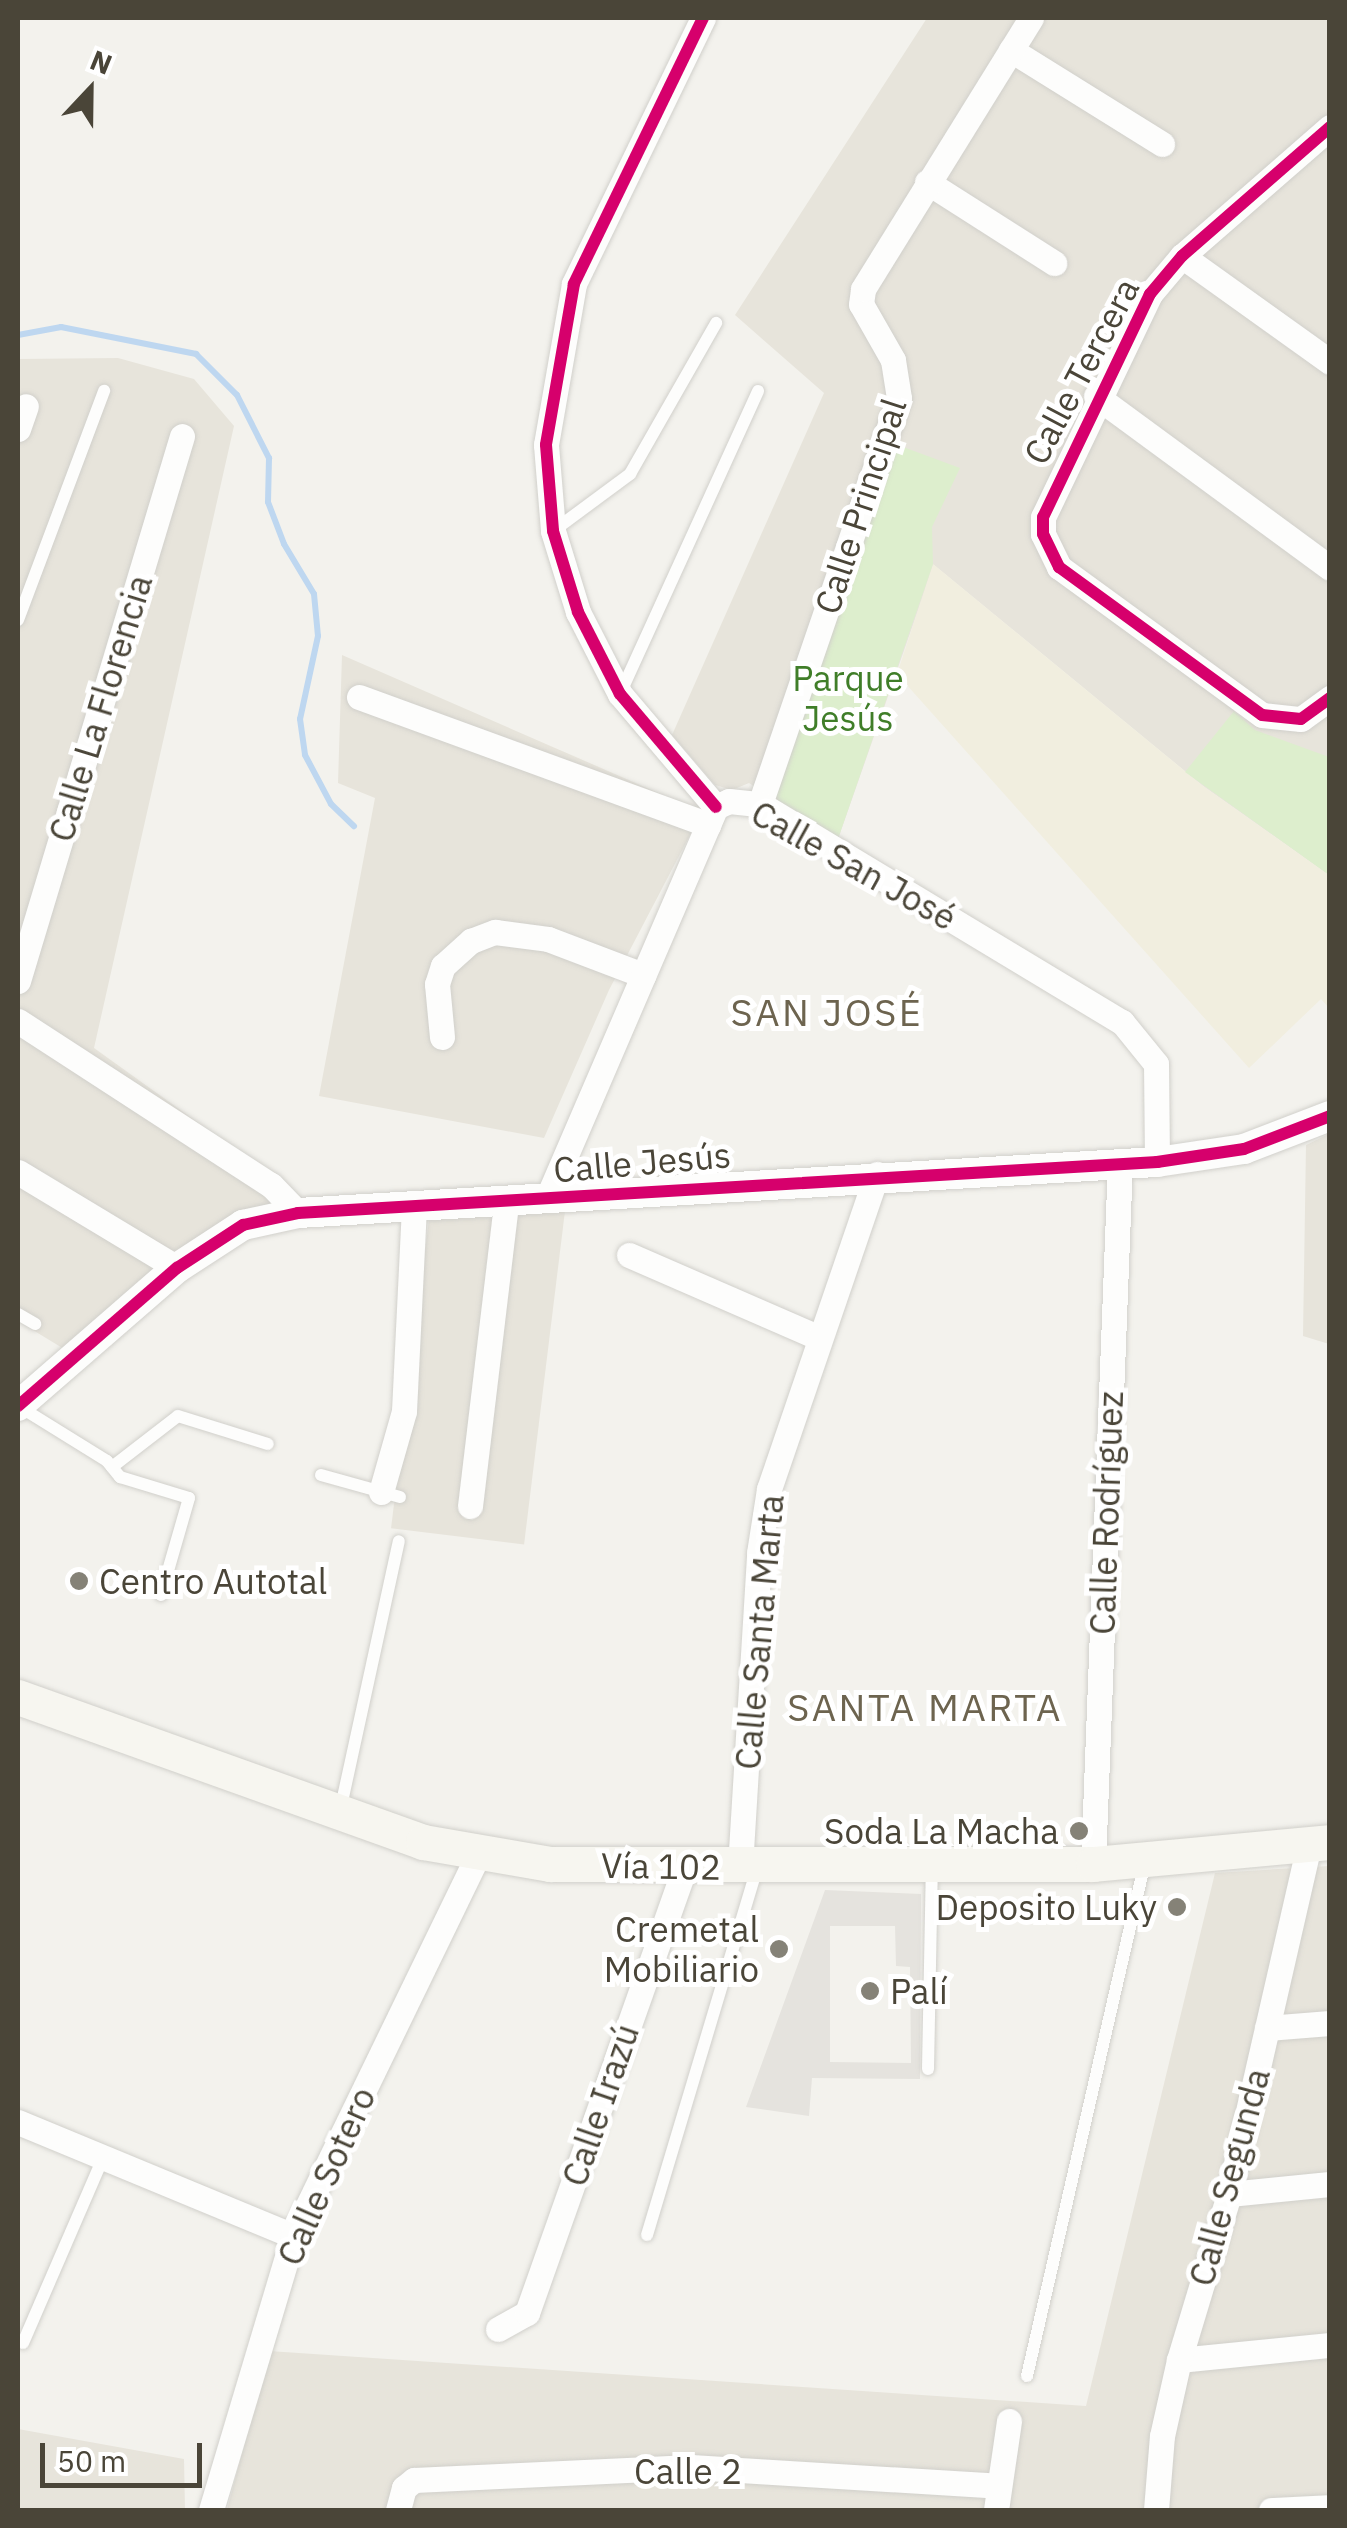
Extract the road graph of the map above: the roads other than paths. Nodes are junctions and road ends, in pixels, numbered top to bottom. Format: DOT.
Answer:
graph roads {
  1 [pos="703,18"];
  2 [pos="1031,18"];
  3 [pos="1011,50"];
  4 [pos="1330,127"];
  5 [pos="1162,144"];
  6 [pos="927,182"];
  7 [pos="1182,256"];
  8 [pos="1054,263"];
  9 [pos="716,323"];
  10 [pos="1324,349"];
  11 [pos="104,391"];
  12 [pos="758,391"];
  13 [pos="1096,396"];
  14 [pos="182,436"];
  15 [pos="553,531"];
  16 [pos="1330,568"];
  17 [pos="18,620"];
  18 [pos="620,694"];
  19 [pos="359,697"];
  20 [pos="1330,698"];
  21 [pos="760,804"];
  22 [pos="712,816"];
  23 [pos="644,975"];
  24 [pos="18,980"];
  25 [pos="18,1021"];
  26 [pos="442,1037"];
  27 [pos="1330,1116"];
  28 [pos="1120,1162"];
  29 [pos="1158,1162"];
  30 [pos="18,1172"];
  31 [pos="878,1174"];
  32 [pos="547,1199"];
  33 [pos="506,1204"];
  34 [pos="414,1206"];
  35 [pos="298,1212"];
  36 [pos="629,1256"];
  37 [pos="177,1268"];
  38 [pos="18,1314"];
  39 [pos="34,1324"];
  40 [pos="820,1338"];
  41 [pos="18,1406"];
  42 [pos="268,1444"];
  43 [pos="112,1467"];
  44 [pos="321,1475"];
  45 [pos="390,1495"];
  46 [pos="470,1506"];
  47 [pos="399,1540"];
  48 [pos="162,1594"];
  49 [pos="18,1698"];
  50 [pos="340,1811"];
  51 [pos="1320,1843"];
  52 [pos="478,1855"];
  53 [pos="1145,1859"];
  54 [pos="1093,1864"];
  55 [pos="685,1866"];
  56 [pos="749,1867"];
  57 [pos="932,1868"];
  58 [pos="1330,2023"];
  59 [pos="1267,2028"];
  60 [pos="928,2069"];
  61 [pos="18,2122"];
  62 [pos="103,2158"];
  63 [pos="1330,2184"];
  64 [pos="1229,2194"];
  65 [pos="647,2235"];
  66 [pos="294,2236"];
  67 [pos="498,2329"];
  68 [pos="23,2343"];
  69 [pos="1330,2346"];
  70 [pos="1179,2360"];
  71 [pos="1027,2376"];
  72 [pos="1009,2421"];
  73 [pos="997,2498"];
  74 [pos="1330,2507"];
  75 [pos="211,2510"];
  76 [pos="398,2510"];
  77 [pos="1156,2510"];
  78 [pos="1271,2510"];
  1 -- 15 [label="street"];
  2 -- 3 [label="street, Calle Principal"];
  3 -- 5 [label="street"];
  3 -- 6 [label="street, Calle Principal"];
  4 -- 7 [label="street, Calle Tercera"];
  6 -- 8 [label="street"];
  6 -- 21 [label="street, Calle Principal"];
  7 -- 10 [label="street"];
  7 -- 13 [label="street, Calle Tercera"];
  9 -- 15 [label="lane"];
  11 -- 17 [label="lane"];
  12 -- 18 [label="lane"];
  13 -- 16 [label="street"];
  13 -- 20 [label="street, Calle Tercera"];
  14 -- 24 [label="street, Calle La Florencia"];
  15 -- 18 [label="street"];
  18 -- 22 [label="street"];
  19 -- 22 [label="street"];
  21 -- 22 [label="street, Calle San José"];
  21 -- 29 [label="street, Calle San José"];
  22 -- 23 [label="street, Calle San José"];
  23 -- 26 [label="street"];
  23 -- 32 [label="street, Calle San José"];
  25 -- 35 [label="street"];
  27 -- 29 [label="street, Calle Jesús"];
  28 -- 29 [label="street, Calle Jesús"];
  28 -- 31 [label="street, Calle Jesús"];
  28 -- 54 [label="street, Calle Rodríguez"];
  30 -- 37 [label="street"];
  31 -- 32 [label="street, Calle Jesús"];
  31 -- 40 [label="street, Calle Santa Marta"];
  32 -- 33 [label="street, Calle Jesús"];
  33 -- 34 [label="street, Calle Jesús"];
  33 -- 46 [label="street"];
  34 -- 35 [label="street, Calle Jesús"];
  34 -- 45 [label="street"];
  35 -- 37 [label="street, Calle Jesús"];
  36 -- 40 [label="street"];
  37 -- 41 [label="street, Calle Jesús"];
  38 -- 39 [label="lane"];
  40 -- 56 [label="street, Calle Santa Marta"];
  41 -- 43 [label="lane"];
  42 -- 43 [label="lane"];
  43 -- 48 [label="lane"];
  44 -- 45 [label="lane"];
  47 -- 50 [label="lane"];
  49 -- 50 [label="main road, Vía 102"];
  50 -- 52 [label="main road, Vía 102"];
  51 -- 53 [label="main road, Vía 102"];
  51 -- 59 [label="street, Calle Segunda"];
  52 -- 55 [label="main road, Vía 102"];
  52 -- 66 [label="street, Calle Sotero"];
  53 -- 54 [label="main road, Vía 102"];
  53 -- 71 [label="lane"];
  54 -- 57 [label="main road, Vía 102"];
  55 -- 56 [label="main road, Vía 102"];
  55 -- 67 [label="street, Calle Irazú"];
  56 -- 57 [label="main road, Vía 102"];
  56 -- 65 [label="lane"];
  57 -- 60 [label="lane"];
  58 -- 59 [label="street"];
  59 -- 64 [label="street, Calle Segunda"];
  61 -- 62 [label="street"];
  62 -- 66 [label="street"];
  62 -- 68 [label="lane"];
  63 -- 64 [label="street"];
  64 -- 70 [label="street, Calle Segunda"];
  66 -- 75 [label="street, Calle Sotero"];
  69 -- 70 [label="street"];
  70 -- 77 [label="street, Calle Segunda"];
  72 -- 73 [label="street"];
  73 -- 76 [label="street, Calle 2"];
  74 -- 78 [label="street"];
}
